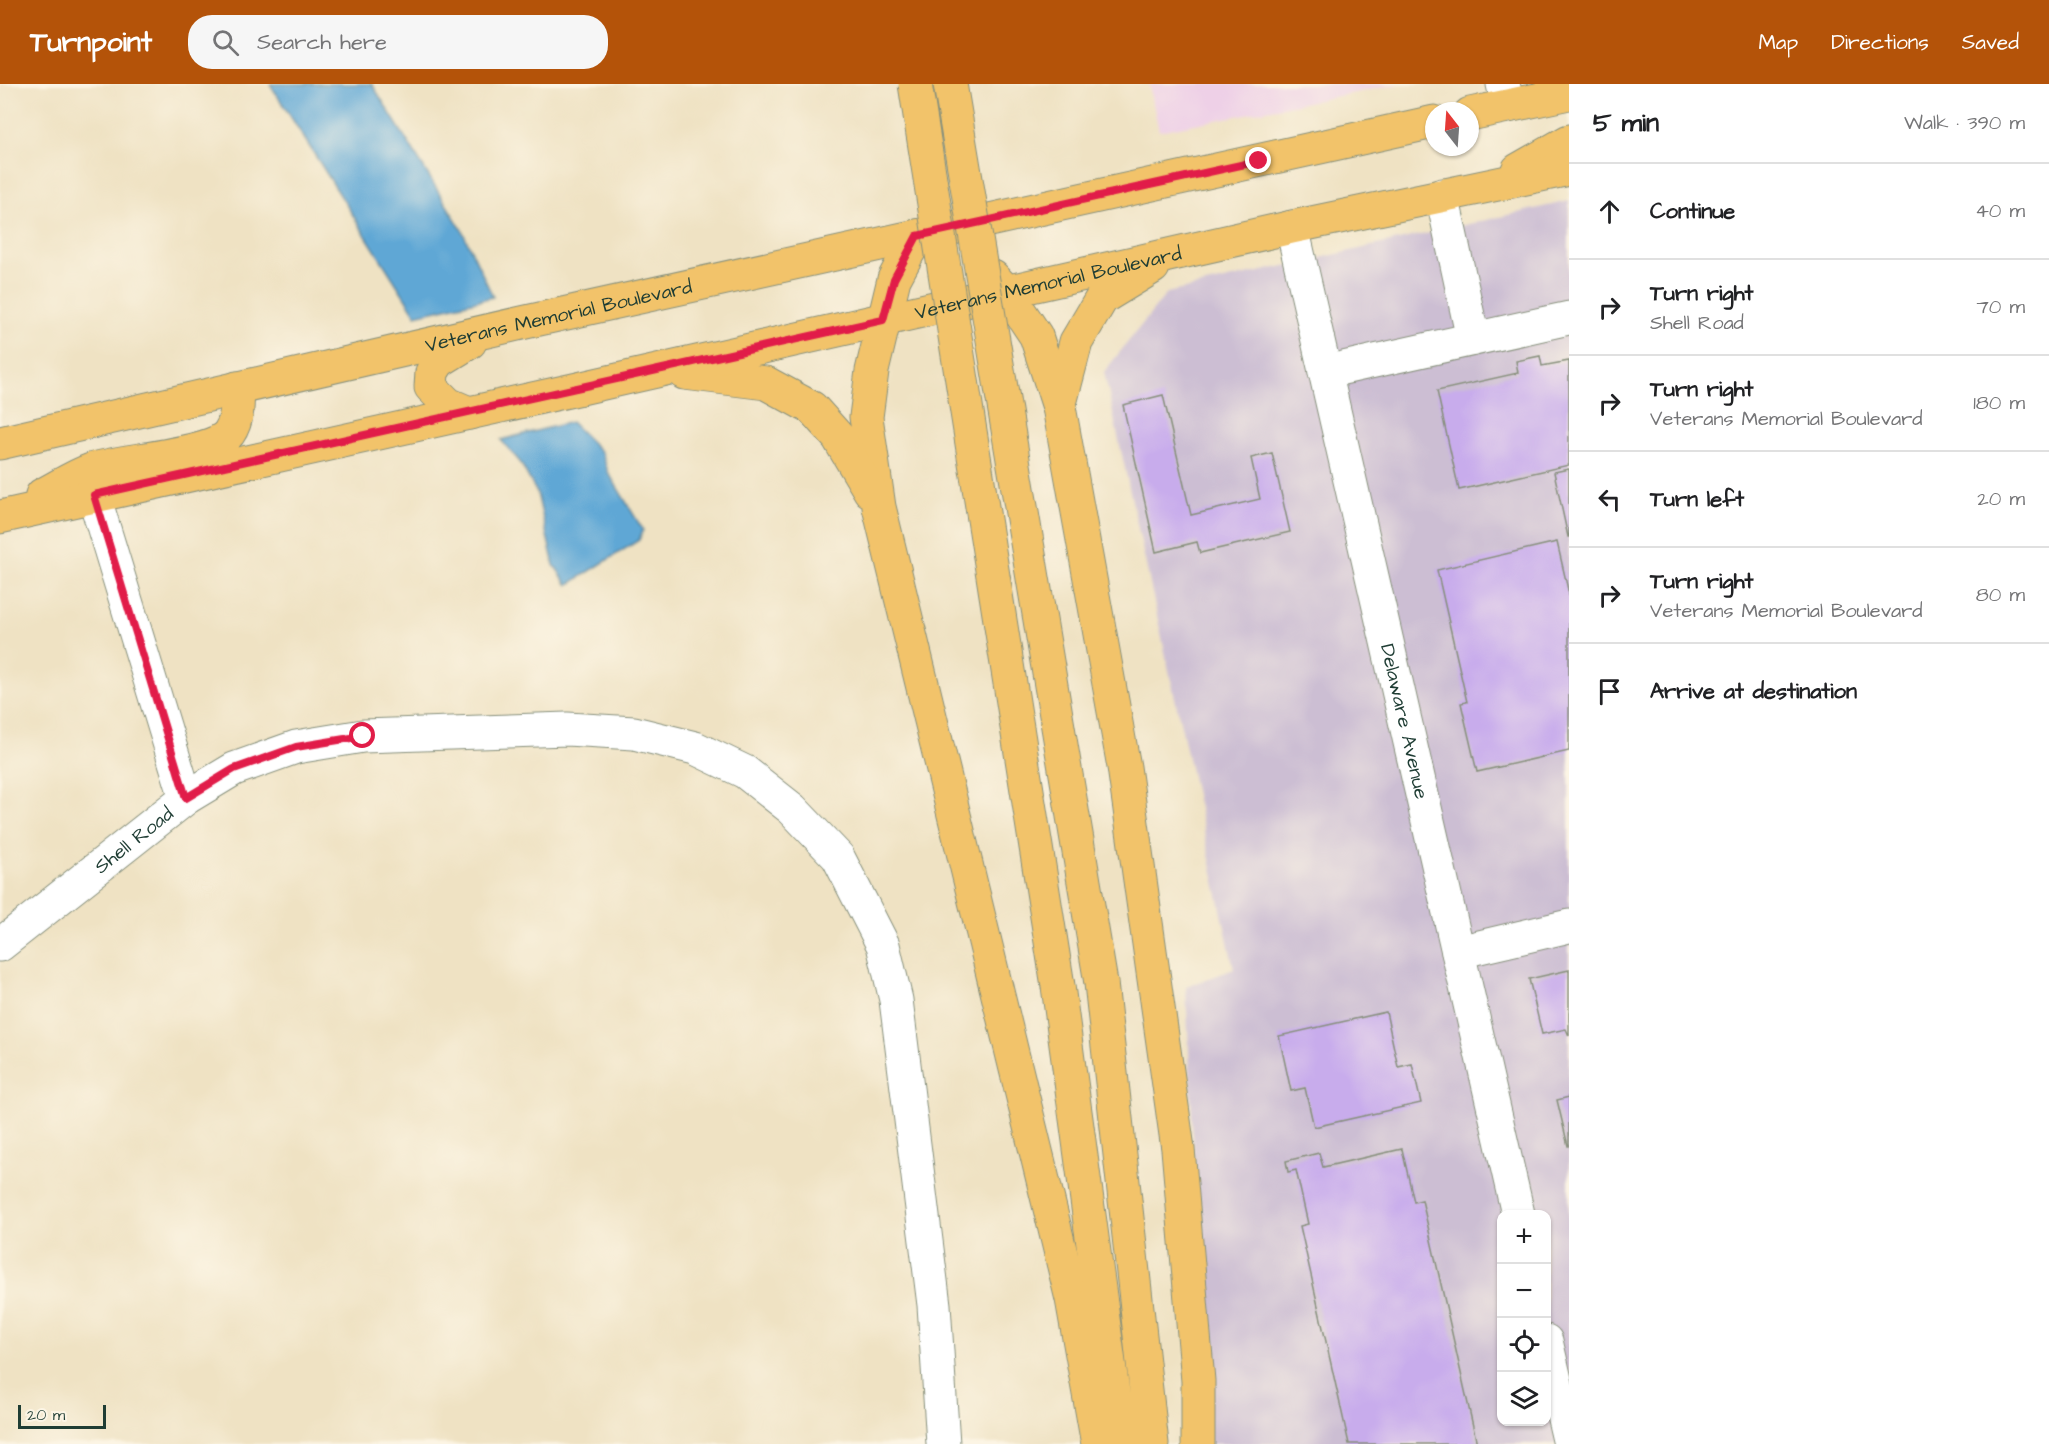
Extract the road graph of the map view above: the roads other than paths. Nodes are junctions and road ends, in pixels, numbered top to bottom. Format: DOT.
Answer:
graph roads {
  1 [pos="915,84"];
  2 [pos="950,84"];
  3 [pos="1569,93"];
  4 [pos="1506,95"];
  5 [pos="1479,109"];
  6 [pos="1425,124"];
  7 [pos="1569,141"];
  8 [pos="1569,169"];
  9 [pos="1490,185"];
  10 [pos="1442,195"];
  11 [pos="1292,227"];
  12 [pos="950,229"];
  13 [pos="917,236"];
  14 [pos="1179,252"];
  15 [pos="1006,291"];
  16 [pos="1569,318"];
  17 [pos="883,320"];
  18 [pos="486,332"];
  19 [pos="1473,339"];
  20 [pos="661,370"];
  21 [pos="1325,372"];
  22 [pos="237,388"];
  23 [pos="1059,407"];
  24 [pos="469,414"];
  25 [pos="0,443"];
  26 [pos="94,495"];
  27 [pos="879,507"];
  28 [pos="0,517"];
  29 [pos="186,798"];
  30 [pos="1569,926"];
  31 [pos="0,945"];
  32 [pos="1458,952"];
  33 [pos="1517,1210"];
  34 [pos="1551,1363"];
  35 [pos="1569,1440"];
  36 [pos="943,1444"];
  37 [pos="1098,1444"];
  38 [pos="1120,1444"];
  39 [pos="1152,1444"];
  40 [pos="1198,1444"];
  1 -- 38 [label="main road, bridge"];
  2 -- 39 [label="main road, bridge"];
  3 -- 4 [label="main road"];
  4 -- 5 [label="main road"];
  6 -- 12 [label="main road, Veterans Memorial Boulevard"];
  7 -- 9 [label="main road"];
  8 -- 9 [label="main road, Veterans Memorial Boulevard"];
  9 -- 10 [label="main road, Veterans Memorial Boulevard"];
  10 -- 11 [label="main road, Veterans Memorial Boulevard"];
  10 -- 19 [label="street"];
  11 -- 14 [label="main road, Veterans Memorial Boulevard"];
  11 -- 21 [label="street, Delaware Avenue"];
  12 -- 13 [label="main road, Veterans Memorial Boulevard"];
  12 -- 15 [label="main road"];
  13 -- 17 [label="main road"];
  13 -- 18 [label="main road, Veterans Memorial Boulevard"];
  14 -- 15 [label="main road, Veterans Memorial Boulevard"];
  14 -- 23 [label="main road"];
  15 -- 17 [label="main road, Veterans Memorial Boulevard"];
  15 -- 23 [label="main road"];
  16 -- 19 [label="street"];
  17 -- 20 [label="main road, Veterans Memorial Boulevard"];
  17 -- 27 [label="main road"];
  18 -- 22 [label="main road, Veterans Memorial Boulevard"];
  18 -- 24 [label="main road"];
  19 -- 21 [label="street"];
  20 -- 24 [label="main road, Veterans Memorial Boulevard"];
  20 -- 27 [label="main road"];
  21 -- 32 [label="street, Delaware Avenue"];
  22 -- 25 [label="main road, Veterans Memorial Boulevard"];
  22 -- 28 [label="main road"];
  23 -- 40 [label="main road"];
  24 -- 26 [label="main road, Veterans Memorial Boulevard"];
  26 -- 28 [label="main road, Veterans Memorial Boulevard"];
  26 -- 29 [label="street, Shell Road"];
  27 -- 37 [label="main road"];
  29 -- 31 [label="street, Shell Road"];
  29 -- 36 [label="street"];
  30 -- 32 [label="street"];
  32 -- 33 [label="street, Delaware Avenue"];
  34 -- 35 [label="street"];
}
